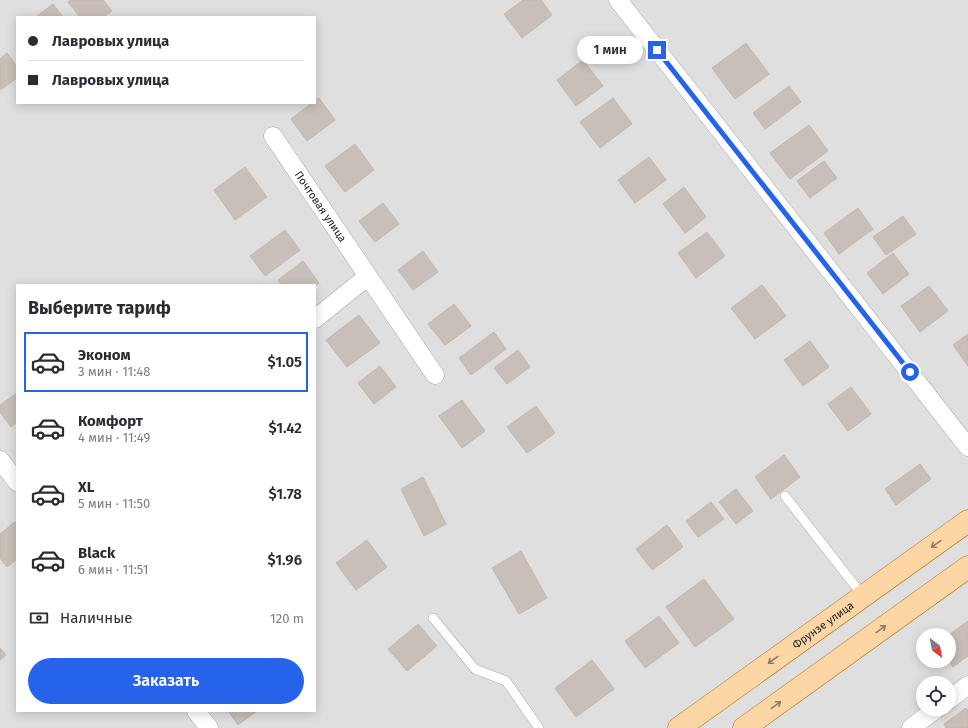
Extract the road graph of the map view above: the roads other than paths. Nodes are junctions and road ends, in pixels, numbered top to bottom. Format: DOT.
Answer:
graph roads {
  1 [pos="618,0"];
  2 [pos="273,136"];
  3 [pos="367,278"];
  4 [pos="316,318"];
  5 [pos="434,375"];
  6 [pos="968,447"];
  7 [pos="0,460"];
  8 [pos="16,481"];
  9 [pos="786,496"];
  10 [pos="968,521"];
  11 [pos="968,567"];
  12 [pos="863,596"];
  13 [pos="433,618"];
  14 [pos="968,685"];
  15 [pos="956,694"];
  16 [pos="197,712"];
  17 [pos="927,716"];
  18 [pos="209,728"];
  19 [pos="539,728"];
  20 [pos="678,728"];
  21 [pos="744,728"];
  22 [pos="911,728"];
  1 -- 6 [label="street"];
  2 -- 3 [label="street, Почтовая улица"];
  3 -- 4 [label="street"];
  3 -- 5 [label="street, Почтовая улица"];
  7 -- 8 [label="street"];
  9 -- 12 [label="lane"];
  10 -- 12 [label="main road, Фрунзе улица, one-way"];
  21 -- 11 [label="main road, one-way"];
  12 -- 20 [label="main road, Фрунзе улица, one-way"];
  13 -- 19 [label="lane"];
  14 -- 15 [label="street"];
  16 -- 18 [label="street"];
  17 -- 22 [label="street"];
}
